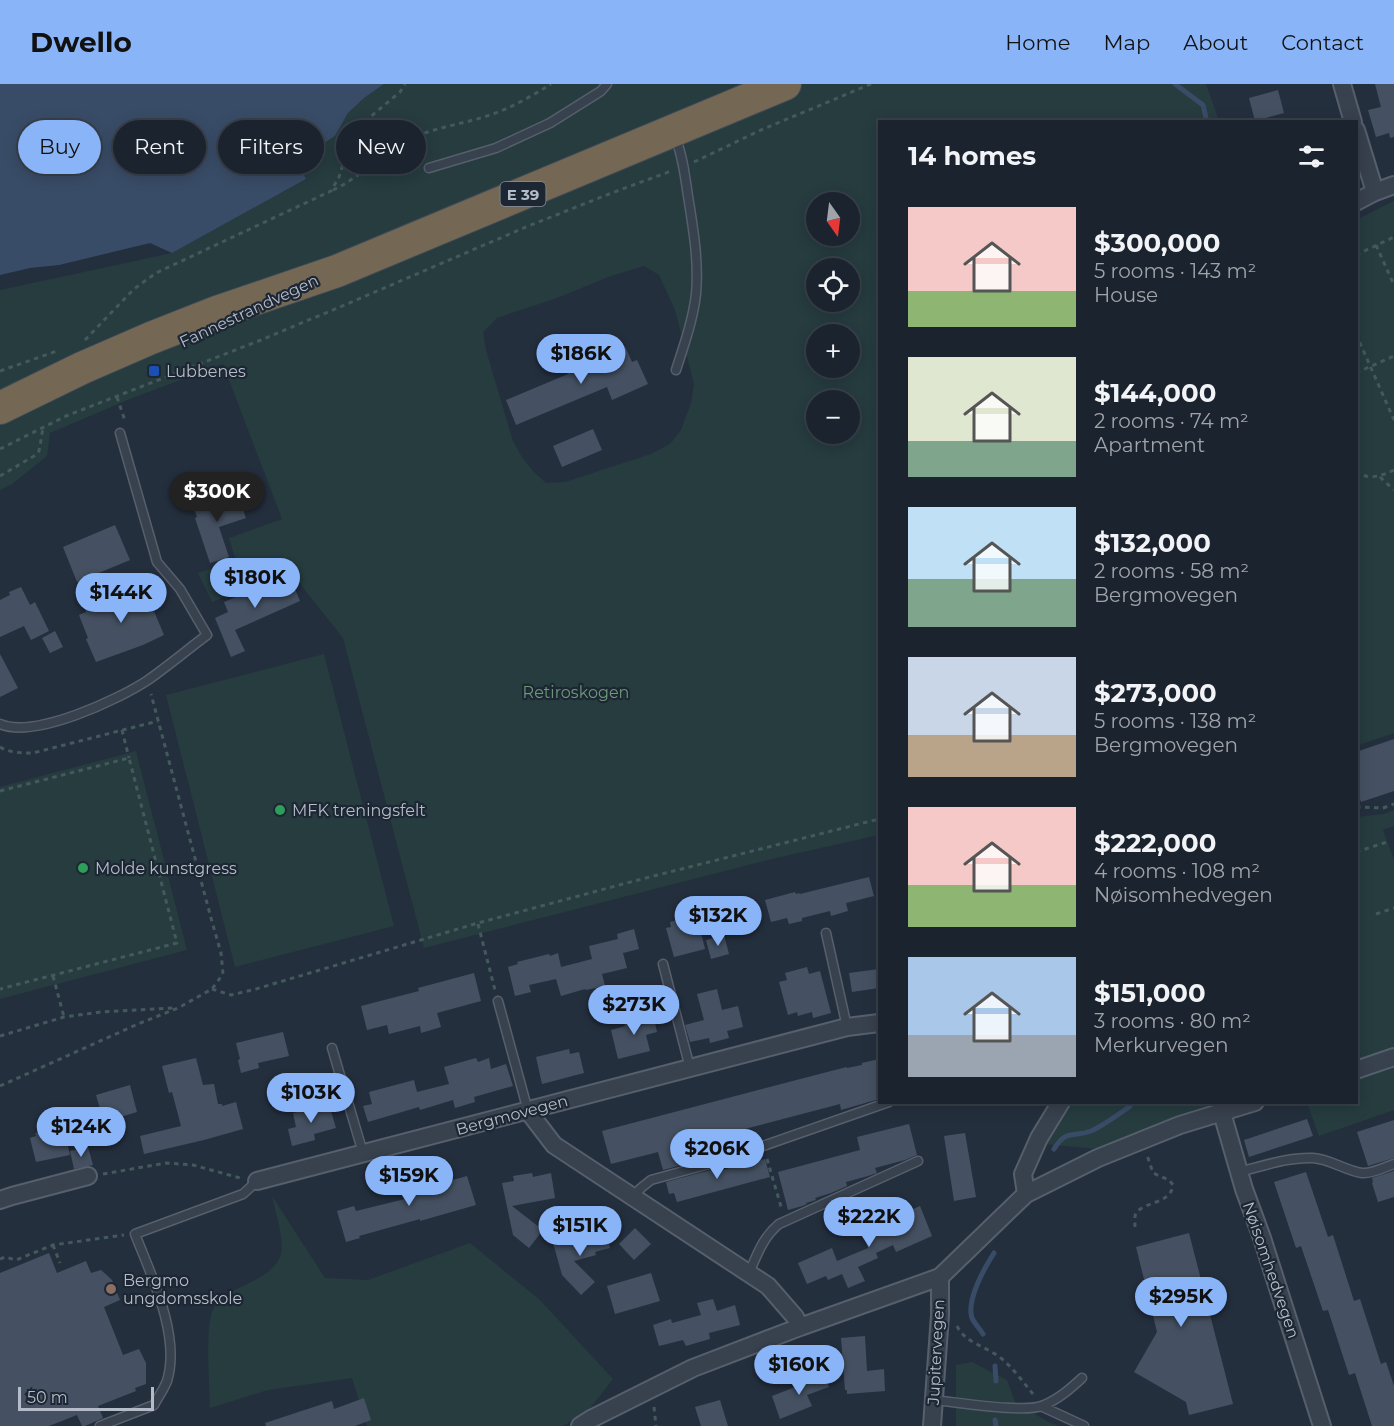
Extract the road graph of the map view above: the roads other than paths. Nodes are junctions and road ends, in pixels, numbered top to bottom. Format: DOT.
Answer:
graph roads {
  1 [pos="607,84"];
  2 [pos="785,84"];
  3 [pos="1342,84"];
  4 [pos="1352,120"];
  5 [pos="673,132"];
  6 [pos="1358,137"];
  7 [pos="429,168"];
  8 [pos="1394,185"];
  9 [pos="1375,192"];
  10 [pos="1358,201"];
  11 [pos="337,271"];
  12 [pos="676,370"];
  13 [pos="0,408"];
  14 [pos="0,430"];
  15 [pos="120,434"];
  16 [pos="0,724"];
  17 [pos="826,933"];
  18 [pos="663,964"];
  19 [pos="498,1001"];
  20 [pos="878,1023"];
  21 [pos="847,1027"];
  22 [pos="332,1048"];
  23 [pos="1394,1057"];
  24 [pos="690,1068"];
  25 [pos="1358,1069"];
  26 [pos="883,1104"];
  27 [pos="1060,1104"];
  28 [pos="1249,1104"];
  29 [pos="528,1111"];
  30 [pos="1222,1113"];
  31 [pos="363,1153"];
  32 [pos="918,1161"];
  33 [pos="1394,1164"];
  34 [pos="1239,1172"];
  35 [pos="88,1176"];
  36 [pos="257,1181"];
  37 [pos="1026,1194"];
  38 [pos="632,1197"];
  39 [pos="0,1200"];
  40 [pos="749,1273"];
  41 [pos="940,1277"];
  42 [pos="800,1327"];
  43 [pos="1082,1378"];
  44 [pos="933,1400"];
  45 [pos="1043,1407"];
  46 [pos="100,1426"];
  47 [pos="580,1426"];
  48 [pos="932,1426"];
  49 [pos="1084,1426"];
  50 [pos="1322,1426"];
  1 -- 7 [label="lane"];
  2 -- 5 [label="highway, Fannestrandvegen / E 39"];
  3 -- 4 [label="street"];
  5 -- 11 [label="highway, Fannestrandvegen / E 39"];
  5 -- 12 [label="lane"];
  6 -- 9 [label="street"];
  8 -- 9 [label="street"];
  9 -- 10 [label="street"];
  11 -- 13 [label="highway, Fannestrandvegen / E 39"];
  11 -- 14 [label="highway, Fannestrandvegen / E 39"];
  15 -- 16 [label="lane"];
  17 -- 21 [label="lane"];
  18 -- 24 [label="lane"];
  19 -- 29 [label="lane"];
  20 -- 21 [label="street, Bergmovegen"];
  21 -- 24 [label="street, Bergmovegen"];
  22 -- 31 [label="lane"];
  23 -- 25 [label="street"];
  24 -- 29 [label="street, Bergmovegen"];
  26 -- 38 [label="lane"];
  27 -- 37 [label="street"];
  28 -- 30 [label="street"];
  29 -- 31 [label="street, Bergmovegen"];
  29 -- 38 [label="street"];
  30 -- 34 [label="street, Nøisomhedvegen"];
  30 -- 37 [label="street"];
  31 -- 36 [label="street, Bergmovegen"];
  32 -- 40 [label="lane"];
  33 -- 34 [label="lane"];
  34 -- 50 [label="street, Nøisomhedvegen"];
  35 -- 39 [label="street"];
  36 -- 46 [label="lane"];
  37 -- 41 [label="street"];
  38 -- 40 [label="street"];
  40 -- 42 [label="street"];
  41 -- 42 [label="street"];
  41 -- 44 [label="street, Jupitervegen"];
  42 -- 47 [label="street"];
  43 -- 45 [label="lane"];
  44 -- 45 [label="lane"];
  44 -- 48 [label="street, Jupitervegen"];
  45 -- 49 [label="lane"];
}
